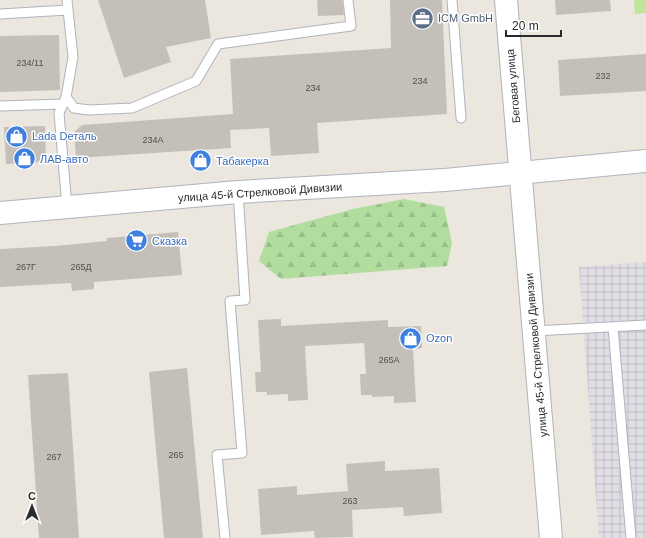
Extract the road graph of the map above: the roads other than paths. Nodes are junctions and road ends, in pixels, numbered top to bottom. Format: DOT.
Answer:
graph roads {
  1 [pos="67,0"];
  2 [pos="348,0"];
  3 [pos="452,0"];
  4 [pos="506,0"];
  5 [pos="67,10"];
  6 [pos="0,14"];
  7 [pos="64,100"];
  8 [pos="0,106"];
  9 [pos="461,118"];
  10 [pos="646,161"];
  11 [pos="521,173"];
  12 [pos="238,192"];
  13 [pos="67,207"];
  14 [pos="0,212"];
  15 [pos="646,325"];
  16 [pos="613,327"];
  17 [pos="534,332"];
  18 [pos="225,538"];
  19 [pos="550,538"];
  20 [pos="631,538"];
  1 -- 5 [label="lane"];
  2 -- 7 [label="lane"];
  3 -- 9 [label="lane"];
  4 -- 11 [label="main road, Беговая улица"];
  5 -- 6 [label="lane"];
  5 -- 7 [label="lane"];
  7 -- 8 [label="lane"];
  7 -- 13 [label="lane"];
  10 -- 11 [label="main road, улица 45-й Стрелковой Дивизии"];
  11 -- 12 [label="main road, улица 45-й Стрелковой Дивизии"];
  11 -- 17 [label="main road, улица 45-й Стрелковой Дивизии"];
  12 -- 13 [label="main road, улица 45-й Стрелковой Дивизии"];
  12 -- 18 [label="lane"];
  13 -- 14 [label="main road, улица 45-й Стрелковой Дивизии"];
  15 -- 16 [label="lane"];
  16 -- 17 [label="lane"];
  16 -- 20 [label="lane"];
  17 -- 19 [label="main road, улица 45-й Стрелковой Дивизии"];
}
